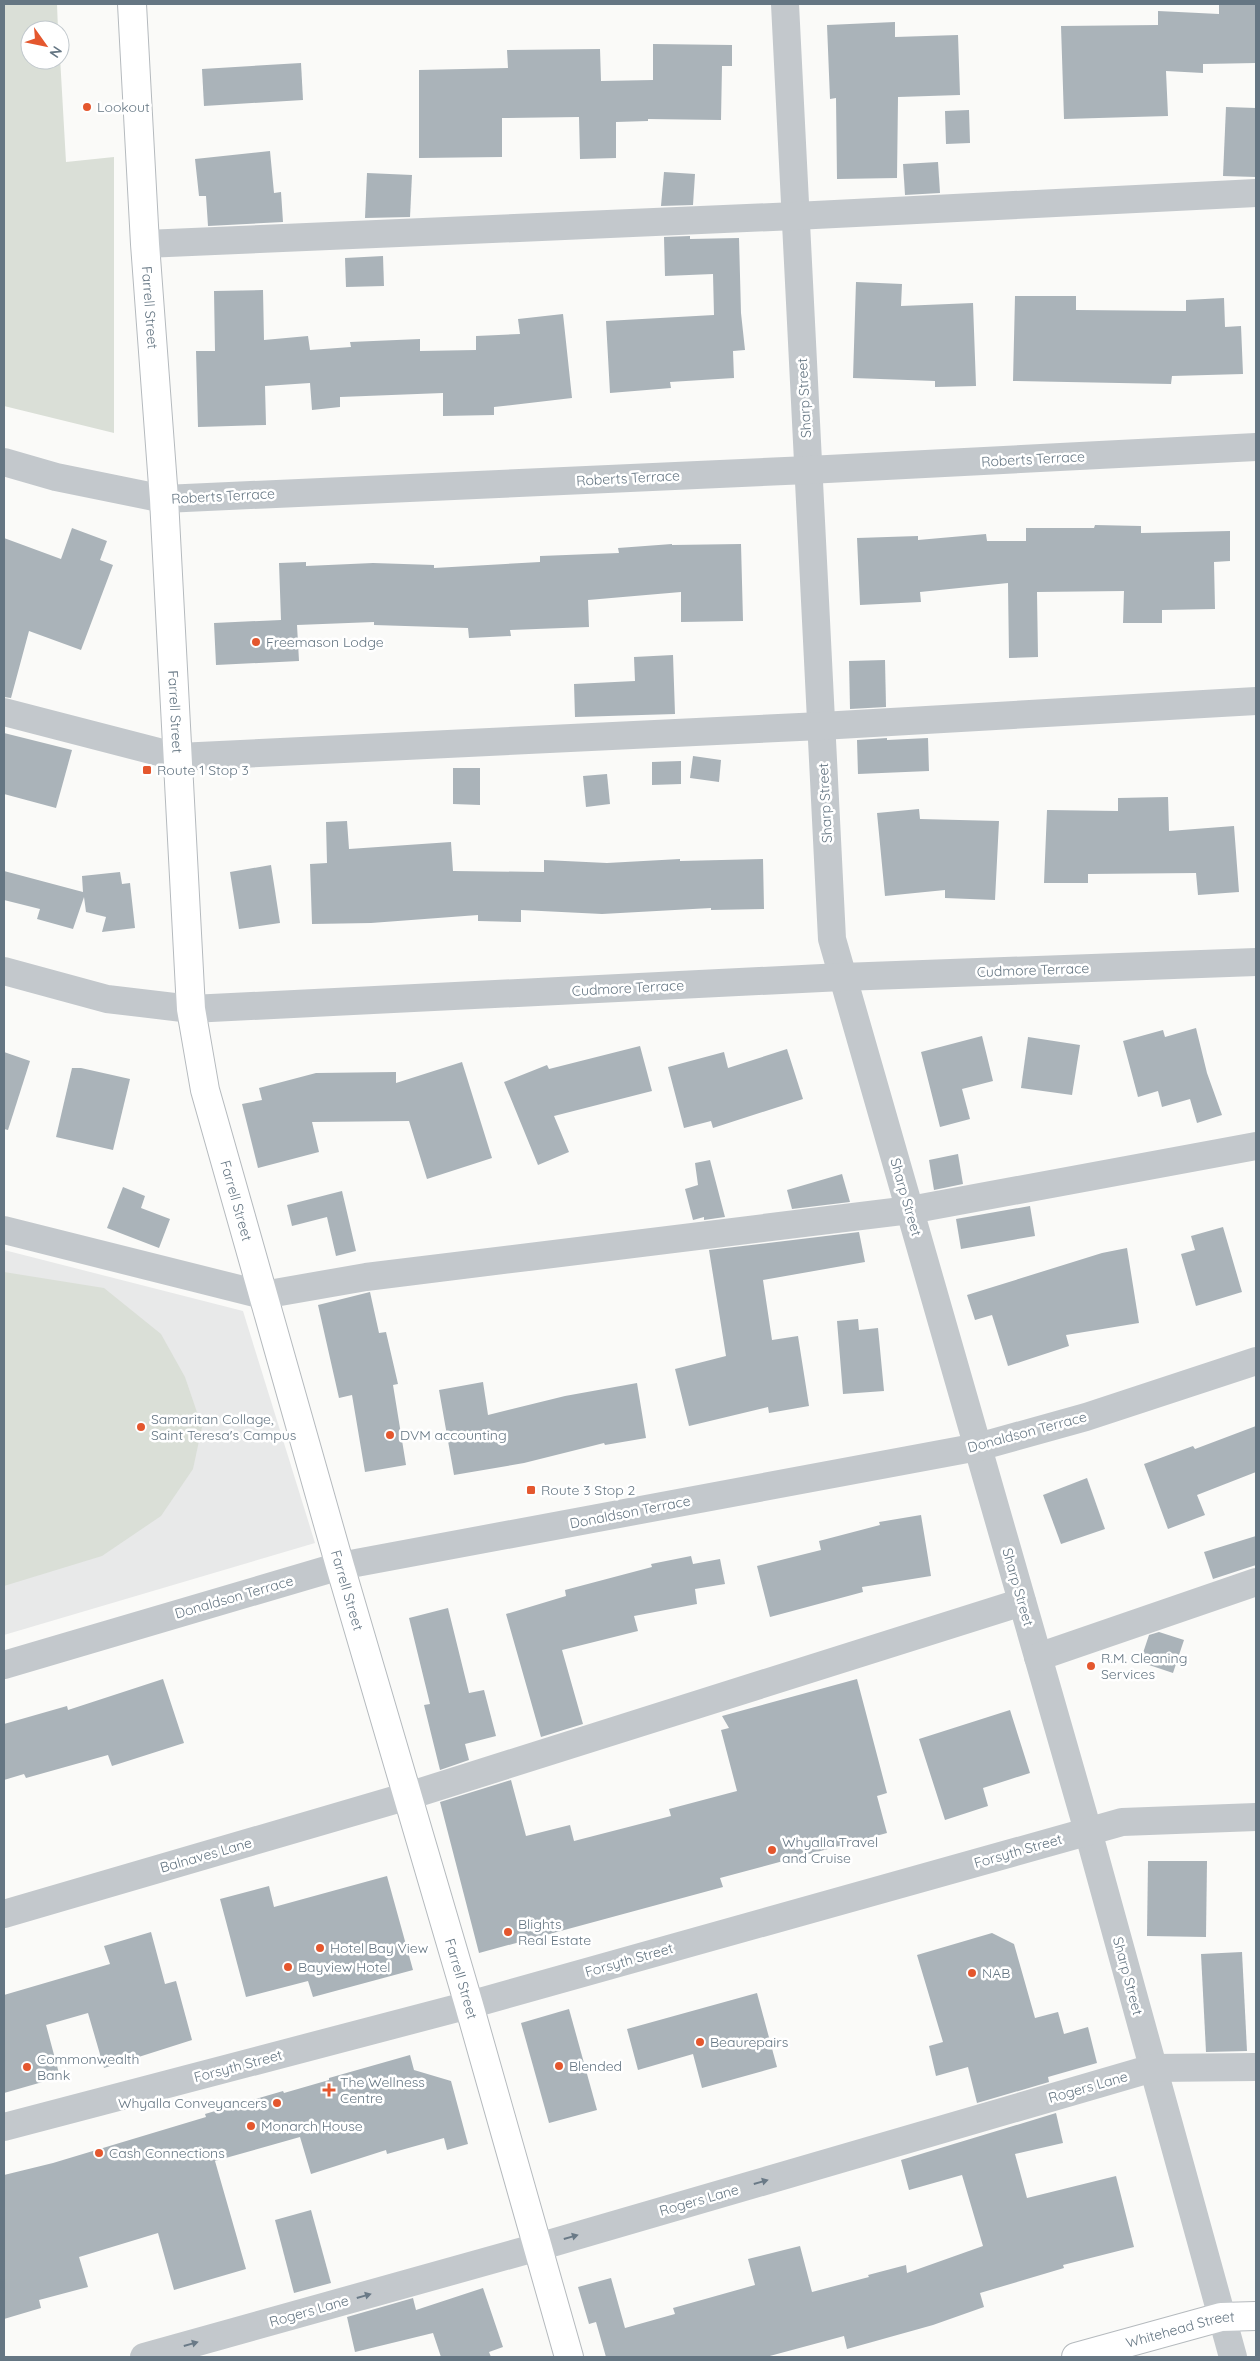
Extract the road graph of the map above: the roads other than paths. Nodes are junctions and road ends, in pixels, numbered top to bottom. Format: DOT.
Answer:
graph roads {
  1 [pos="132,4"];
  2 [pos="785,4"];
  3 [pos="1256,193"];
  4 [pos="795,216"];
  5 [pos="145,244"];
  6 [pos="1256,447"];
  7 [pos="4,462"];
  8 [pos="808,470"];
  9 [pos="164,498"];
  10 [pos="1256,701"];
  11 [pos="4,712"];
  12 [pos="821,726"];
  13 [pos="178,757"];
  14 [pos="1256,962"];
  15 [pos="4,971"];
  16 [pos="842,977"];
  17 [pos="191,1009"];
  18 [pos="1256,1146"];
  19 [pos="910,1210"];
  20 [pos="4,1230"];
  21 [pos="263,1295"];
  22 [pos="1256,1361"];
  23 [pos="978,1447"];
  24 [pos="340,1566"];
  25 [pos="1256,1582"];
  26 [pos="1022,1602"];
  27 [pos="1038,1657"];
  28 [pos="4,1665"];
  29 [pos="408,1796"];
  30 [pos="1256,1817"];
  31 [pos="1088,1831"];
  32 [pos="4,1914"];
  33 [pos="469,2005"];
  34 [pos="1256,2067"];
  35 [pos="1153,2068"];
  36 [pos="4,2128"];
  37 [pos="538,2247"];
  38 [pos="1221,2316"];
  39 [pos="1256,2316"];
  40 [pos="144,2357"];
  41 [pos="569,2357"];
  42 [pos="1076,2357"];
  43 [pos="1233,2357"];
  1 -- 5 [label="main road, Farrell Street"];
  2 -- 4 [label="street, Sharp Street"];
  3 -- 4 [label="street"];
  4 -- 5 [label="street"];
  4 -- 8 [label="street, Sharp Street"];
  5 -- 9 [label="main road, Farrell Street"];
  6 -- 8 [label="street, Roberts Terrace"];
  7 -- 9 [label="street, Roberts Terrace"];
  8 -- 9 [label="street, Roberts Terrace"];
  8 -- 12 [label="street, Sharp Street"];
  9 -- 13 [label="main road, Farrell Street"];
  10 -- 12 [label="street"];
  11 -- 13 [label="street"];
  12 -- 13 [label="street"];
  12 -- 16 [label="street, Sharp Street"];
  13 -- 17 [label="main road, Farrell Street"];
  14 -- 16 [label="street, Cudmore Terrace"];
  15 -- 17 [label="street, Cudmore Terrace"];
  16 -- 17 [label="street, Cudmore Terrace"];
  16 -- 19 [label="street, Sharp Street"];
  17 -- 21 [label="main road, Farrell Street"];
  18 -- 19 [label="street"];
  19 -- 21 [label="street"];
  19 -- 23 [label="street, Sharp Street"];
  20 -- 21 [label="street"];
  21 -- 24 [label="main road, Farrell Street"];
  22 -- 23 [label="street, Donaldson Terrace"];
  23 -- 24 [label="street, Donaldson Terrace"];
  23 -- 26 [label="street, Sharp Street"];
  24 -- 28 [label="street, Donaldson Terrace"];
  24 -- 29 [label="main road, Farrell Street"];
  25 -- 27 [label="street"];
  26 -- 27 [label="street, Sharp Street"];
  26 -- 29 [label="street, Balnaves Lane"];
  27 -- 31 [label="street, Sharp Street"];
  29 -- 32 [label="street, Balnaves Lane"];
  29 -- 33 [label="main road, Farrell Street"];
  30 -- 31 [label="street, Forsyth Street"];
  31 -- 33 [label="street, Forsyth Street"];
  31 -- 35 [label="street, Sharp Street"];
  33 -- 36 [label="street, Forsyth Street"];
  33 -- 37 [label="main road, Farrell Street"];
  34 -- 35 [label="street, Rogers Lane"];
  37 -- 35 [label="street, Rogers Lane, one-way"];
  35 -- 38 [label="street, Sharp Street"];
  40 -- 37 [label="street, Rogers Lane, one-way"];
  37 -- 41 [label="main road, Farrell Street"];
  38 -- 39 [label="main road, Whitehead Street"];
  38 -- 42 [label="main road, Whitehead Street"];
  38 -- 43 [label="street, Sharp Street"];
}
